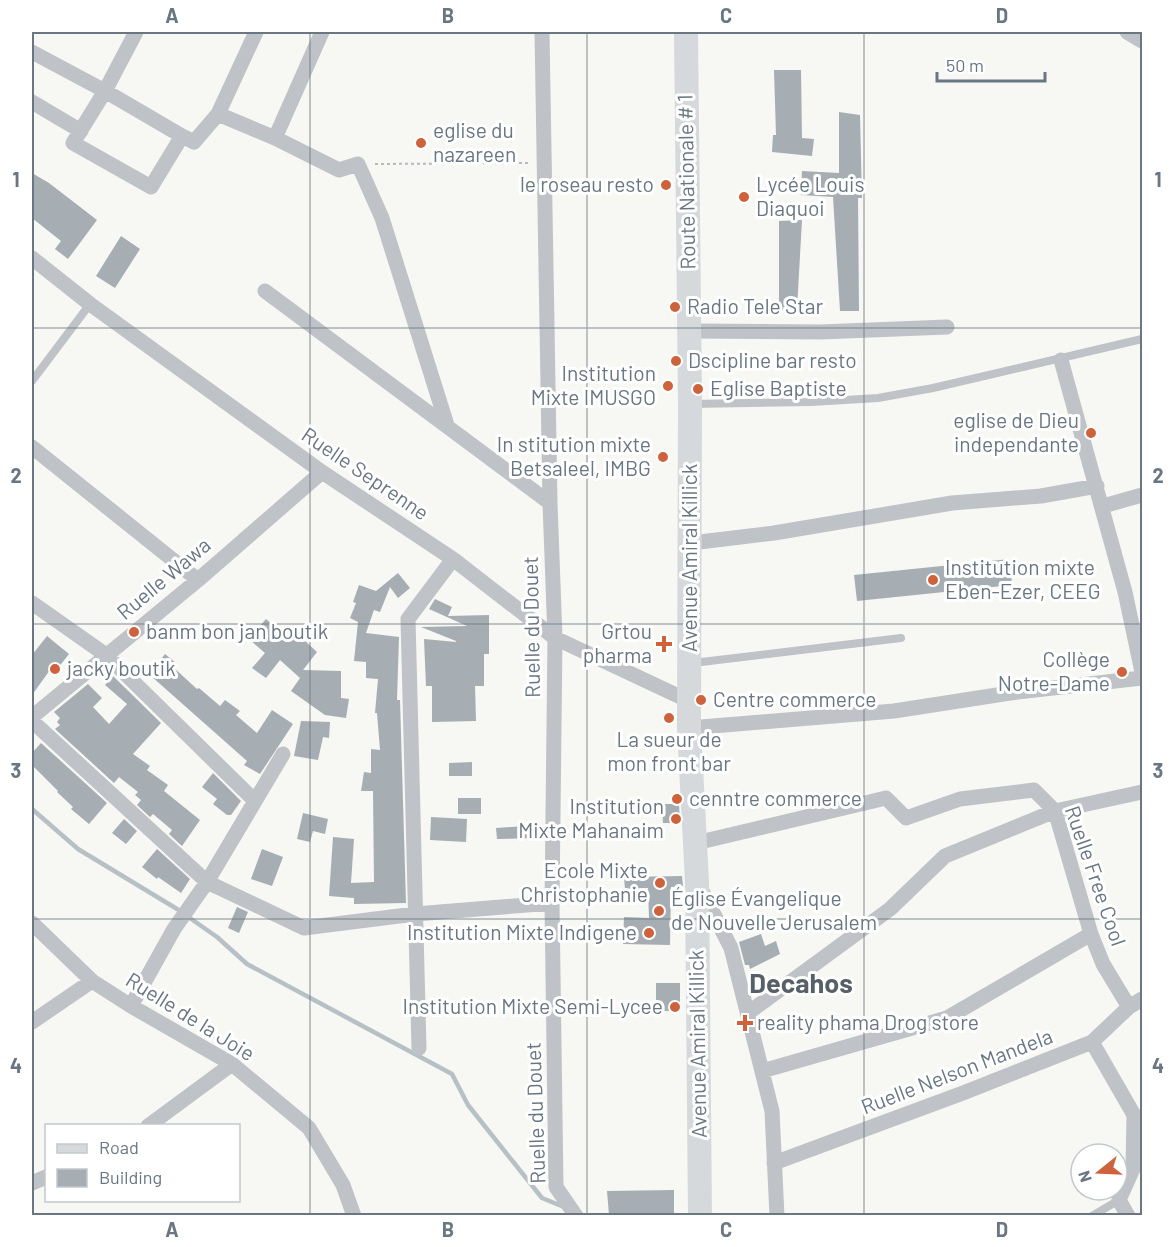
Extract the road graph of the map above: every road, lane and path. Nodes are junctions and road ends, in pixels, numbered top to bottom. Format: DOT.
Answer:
graph roads {
  1 [pos="136,32"];
  2 [pos="256,32"];
  3 [pos="322,32"];
  4 [pos="542,32"];
  5 [pos="686,32"];
  6 [pos="1127,32"];
  7 [pos="1143,41"];
  8 [pos="32,52"];
  9 [pos="105,91"];
  10 [pos="32,102"];
  11 [pos="218,114"];
  12 [pos="81,130"];
  13 [pos="182,136"];
  14 [pos="275,138"];
  15 [pos="544,163"];
  16 [pos="357,164"];
  17 [pos="32,258"];
  18 [pos="265,291"];
  19 [pos="90,304"];
  20 [pos="947,327"];
  21 [pos="689,331"];
  22 [pos="1143,339"];
  23 [pos="1061,360"];
  24 [pos="32,381"];
  25 [pos="690,404"];
  26 [pos="447,425"];
  27 [pos="32,447"];
  28 [pos="322,472"];
  29 [pos="1097,486"];
  30 [pos="1143,495"];
  31 [pos="550,503"];
  32 [pos="1103,506"];
  33 [pos="691,543"];
  34 [pos="453,559"];
  35 [pos="198,580"];
  36 [pos="32,603"];
  37 [pos="555,638"];
  38 [pos="901,638"];
  39 [pos="106,655"];
  40 [pos="689,663"];
  41 [pos="1143,672"];
  42 [pos="1143,678"];
  43 [pos="689,702"];
  44 [pos="32,719"];
  45 [pos="689,728"];
  46 [pos="283,754"];
  47 [pos="1143,792"];
  48 [pos="255,801"];
  49 [pos="1055,811"];
  50 [pos="696,843"];
  51 [pos="207,882"];
  52 [pos="697,882"];
  53 [pos="552,903"];
  54 [pos="415,914"];
  55 [pos="32,923"];
  56 [pos="1091,934"];
  57 [pos="92,981"];
  58 [pos="1136,1003"];
  59 [pos="131,1006"];
  60 [pos="748,1013"];
  61 [pos="32,1022"];
  62 [pos="1092,1042"];
  63 [pos="419,1048"];
  64 [pos="232,1064"];
  65 [pos="762,1071"];
  66 [pos="1138,1113"];
  67 [pos="149,1124"];
  68 [pos="774,1163"];
  69 [pos="1129,1178"];
  70 [pos="1115,1202"];
  71 [pos="1120,1202"];
  72 [pos="354,1215"];
  73 [pos="576,1215"];
  74 [pos="700,1215"];
  75 [pos="777,1215"];
  76 [pos="1092,1215"];
  77 [pos="1128,1215"];
  1 -- 9 [label="street"];
  2 -- 11 [label="street"];
  3 -- 14 [label="street"];
  4 -- 15 [label="street, Ruelle du Douet"];
  5 -- 21 [label="main road, Route Nationale # 1"];
  6 -- 7 [label="street"];
  8 -- 9 [label="street"];
  9 -- 12 [label="street"];
  9 -- 13 [label="street"];
  10 -- 12 [label="street"];
  11 -- 13 [label="street"];
  11 -- 14 [label="street"];
  12 -- 13 [label="street"];
  14 -- 16 [label="street"];
  15 -- 16 [label="path"];
  15 -- 31 [label="street, Ruelle du Douet"];
  16 -- 26 [label="street"];
  17 -- 19 [label="street, Ruelle Seprenne"];
  18 -- 26 [label="street"];
  19 -- 24 [label="lane"];
  19 -- 28 [label="street, Ruelle Seprenne"];
  20 -- 21 [label="street"];
  21 -- 25 [label="main road, Route Nationale # 1"];
  22 -- 23 [label="lane"];
  23 -- 25 [label="lane"];
  23 -- 29 [label="street"];
  25 -- 33 [label="main road, Avenue Amiral Killick"];
  26 -- 31 [label="street"];
  27 -- 35 [label="street"];
  28 -- 34 [label="street, Ruelle Seprenne"];
  28 -- 35 [label="street, Ruelle Wawa"];
  29 -- 32 [label="street"];
  29 -- 33 [label="street"];
  30 -- 32 [label="street"];
  31 -- 37 [label="street, Ruelle du Douet"];
  32 -- 41 [label="street"];
  33 -- 40 [label="main road, Avenue Amiral Killick"];
  34 -- 37 [label="street, Ruelle Seprenne"];
  34 -- 54 [label="street"];
  35 -- 39 [label="street, Ruelle Wawa"];
  36 -- 39 [label="street"];
  37 -- 43 [label="street, Ruelle Seprenne"];
  37 -- 53 [label="street, Ruelle du Douet"];
  38 -- 40 [label="lane"];
  39 -- 44 [label="street, Ruelle Wawa"];
  39 -- 48 [label="street"];
  40 -- 43 [label="main road, Avenue Amiral Killick"];
  42 -- 45 [label="street"];
  43 -- 45 [label="main road, Avenue Amiral Killick"];
  44 -- 51 [label="street"];
  45 -- 50 [label="main road, Avenue Amiral Killick"];
  46 -- 48 [label="street"];
  47 -- 49 [label="street"];
  48 -- 51 [label="street"];
  49 -- 50 [label="street, Ruelle Free Cool"];
  49 -- 56 [label="street, Ruelle Free Cool"];
  49 -- 60 [label="street"];
  50 -- 52 [label="main road, Avenue Amiral Killick"];
  51 -- 54 [label="street"];
  51 -- 59 [label="street"];
  52 -- 60 [label="street"];
  52 -- 74 [label="main road, Avenue Amiral Killick"];
  53 -- 54 [label="street"];
  53 -- 73 [label="street, Ruelle du Douet"];
  54 -- 63 [label="street"];
  55 -- 57 [label="street, Ruelle de la Joie"];
  56 -- 58 [label="street, Ruelle Free Cool"];
  56 -- 65 [label="street"];
  57 -- 59 [label="street, Ruelle de la Joie"];
  57 -- 61 [label="street"];
  58 -- 62 [label="street, Ruelle Nelson Mandela"];
  59 -- 64 [label="street, Ruelle de la Joie"];
  60 -- 65 [label="street"];
  62 -- 66 [label="street"];
  62 -- 68 [label="street, Ruelle Nelson Mandela"];
  64 -- 67 [label="street"];
  64 -- 72 [label="street, Ruelle de la Joie"];
  65 -- 68 [label="street"];
  66 -- 69 [label="street"];
  68 -- 75 [label="street"];
  70 -- 76 [label="lane"];
  71 -- 77 [label="street"];
}
